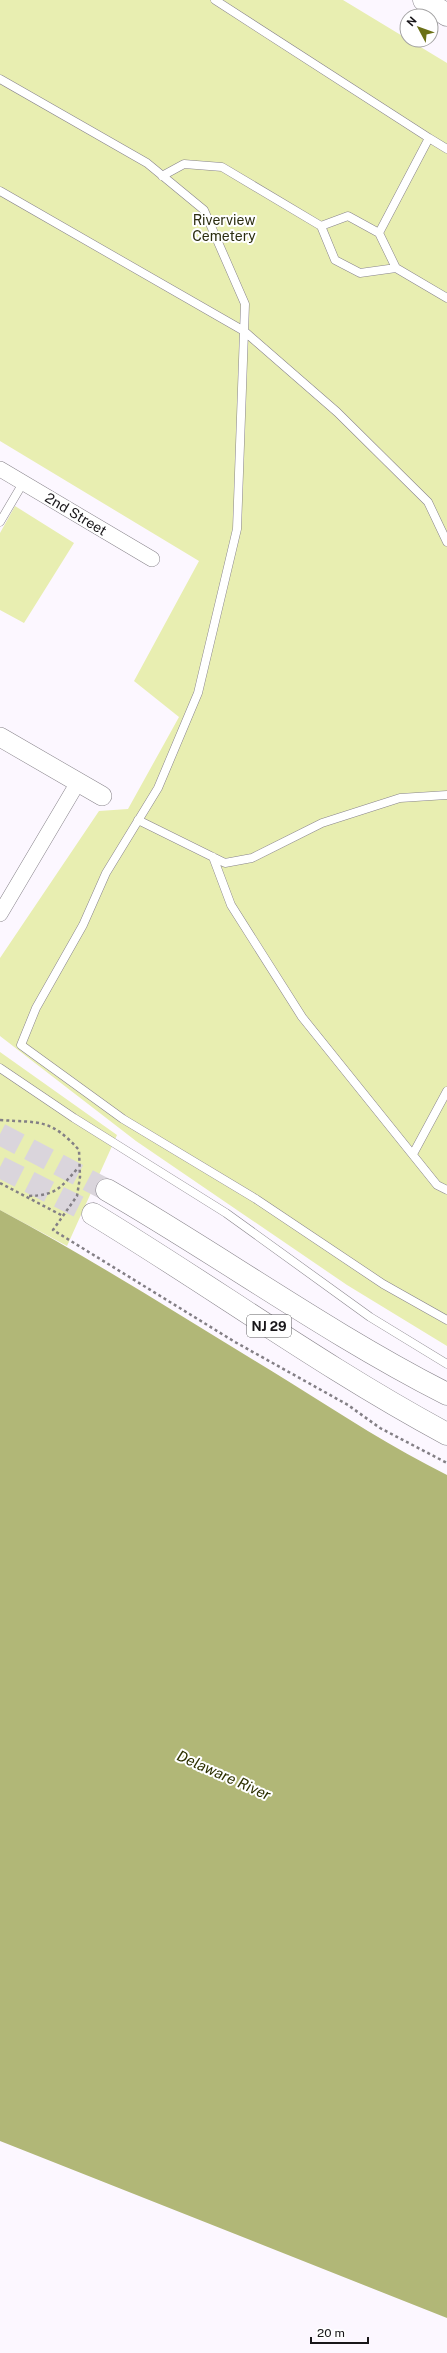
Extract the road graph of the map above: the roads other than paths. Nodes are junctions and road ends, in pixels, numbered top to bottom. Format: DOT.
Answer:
graph roads {
  1 [pos="215,0"];
  2 [pos="424,0"];
  3 [pos="447,15"];
  4 [pos="0,79"];
  5 [pos="429,138"];
  6 [pos="447,149"];
  7 [pos="162,176"];
  8 [pos="0,191"];
  9 [pos="321,226"];
  10 [pos="379,234"];
  11 [pos="396,268"];
  12 [pos="447,298"];
  13 [pos="244,331"];
  14 [pos="0,469"];
  15 [pos="23,483"];
  16 [pos="0,522"];
  17 [pos="447,542"];
  18 [pos="152,559"];
  19 [pos="0,737"];
  20 [pos="77,784"];
  21 [pos="447,795"];
  22 [pos="102,796"];
  23 [pos="138,820"];
  24 [pos="213,857"];
  25 [pos="0,914"];
  26 [pos="0,1068"];
  27 [pos="447,1091"];
  28 [pos="413,1154"];
  29 [pos="106,1190"];
  30 [pos="447,1190"];
  31 [pos="93,1214"];
  32 [pos="447,1320"];
  33 [pos="447,1364"];
  34 [pos="447,1394"];
  35 [pos="447,1434"];
  1 -- 5 [label="lane"];
  2 -- 3 [label="highway"];
  4 -- 7 [label="lane"];
  5 -- 6 [label="lane"];
  5 -- 10 [label="lane"];
  7 -- 9 [label="lane"];
  7 -- 13 [label="lane"];
  8 -- 13 [label="lane"];
  9 -- 10 [label="lane"];
  9 -- 11 [label="lane"];
  10 -- 11 [label="lane"];
  11 -- 12 [label="lane"];
  13 -- 17 [label="lane"];
  13 -- 23 [label="lane"];
  14 -- 15 [label="street, 2nd Street"];
  15 -- 16 [label="lane"];
  15 -- 18 [label="street, 2nd Street"];
  19 -- 20 [label="street"];
  20 -- 22 [label="street"];
  20 -- 25 [label="street"];
  21 -- 24 [label="lane"];
  23 -- 24 [label="lane"];
  23 -- 32 [label="lane"];
  24 -- 28 [label="lane"];
  26 -- 33 [label="lane"];
  27 -- 28 [label="lane"];
  28 -- 30 [label="lane"];
  29 -- 34 [label="highway, NJ 29"];
  31 -- 35 [label="highway, NJ 29"];
}
